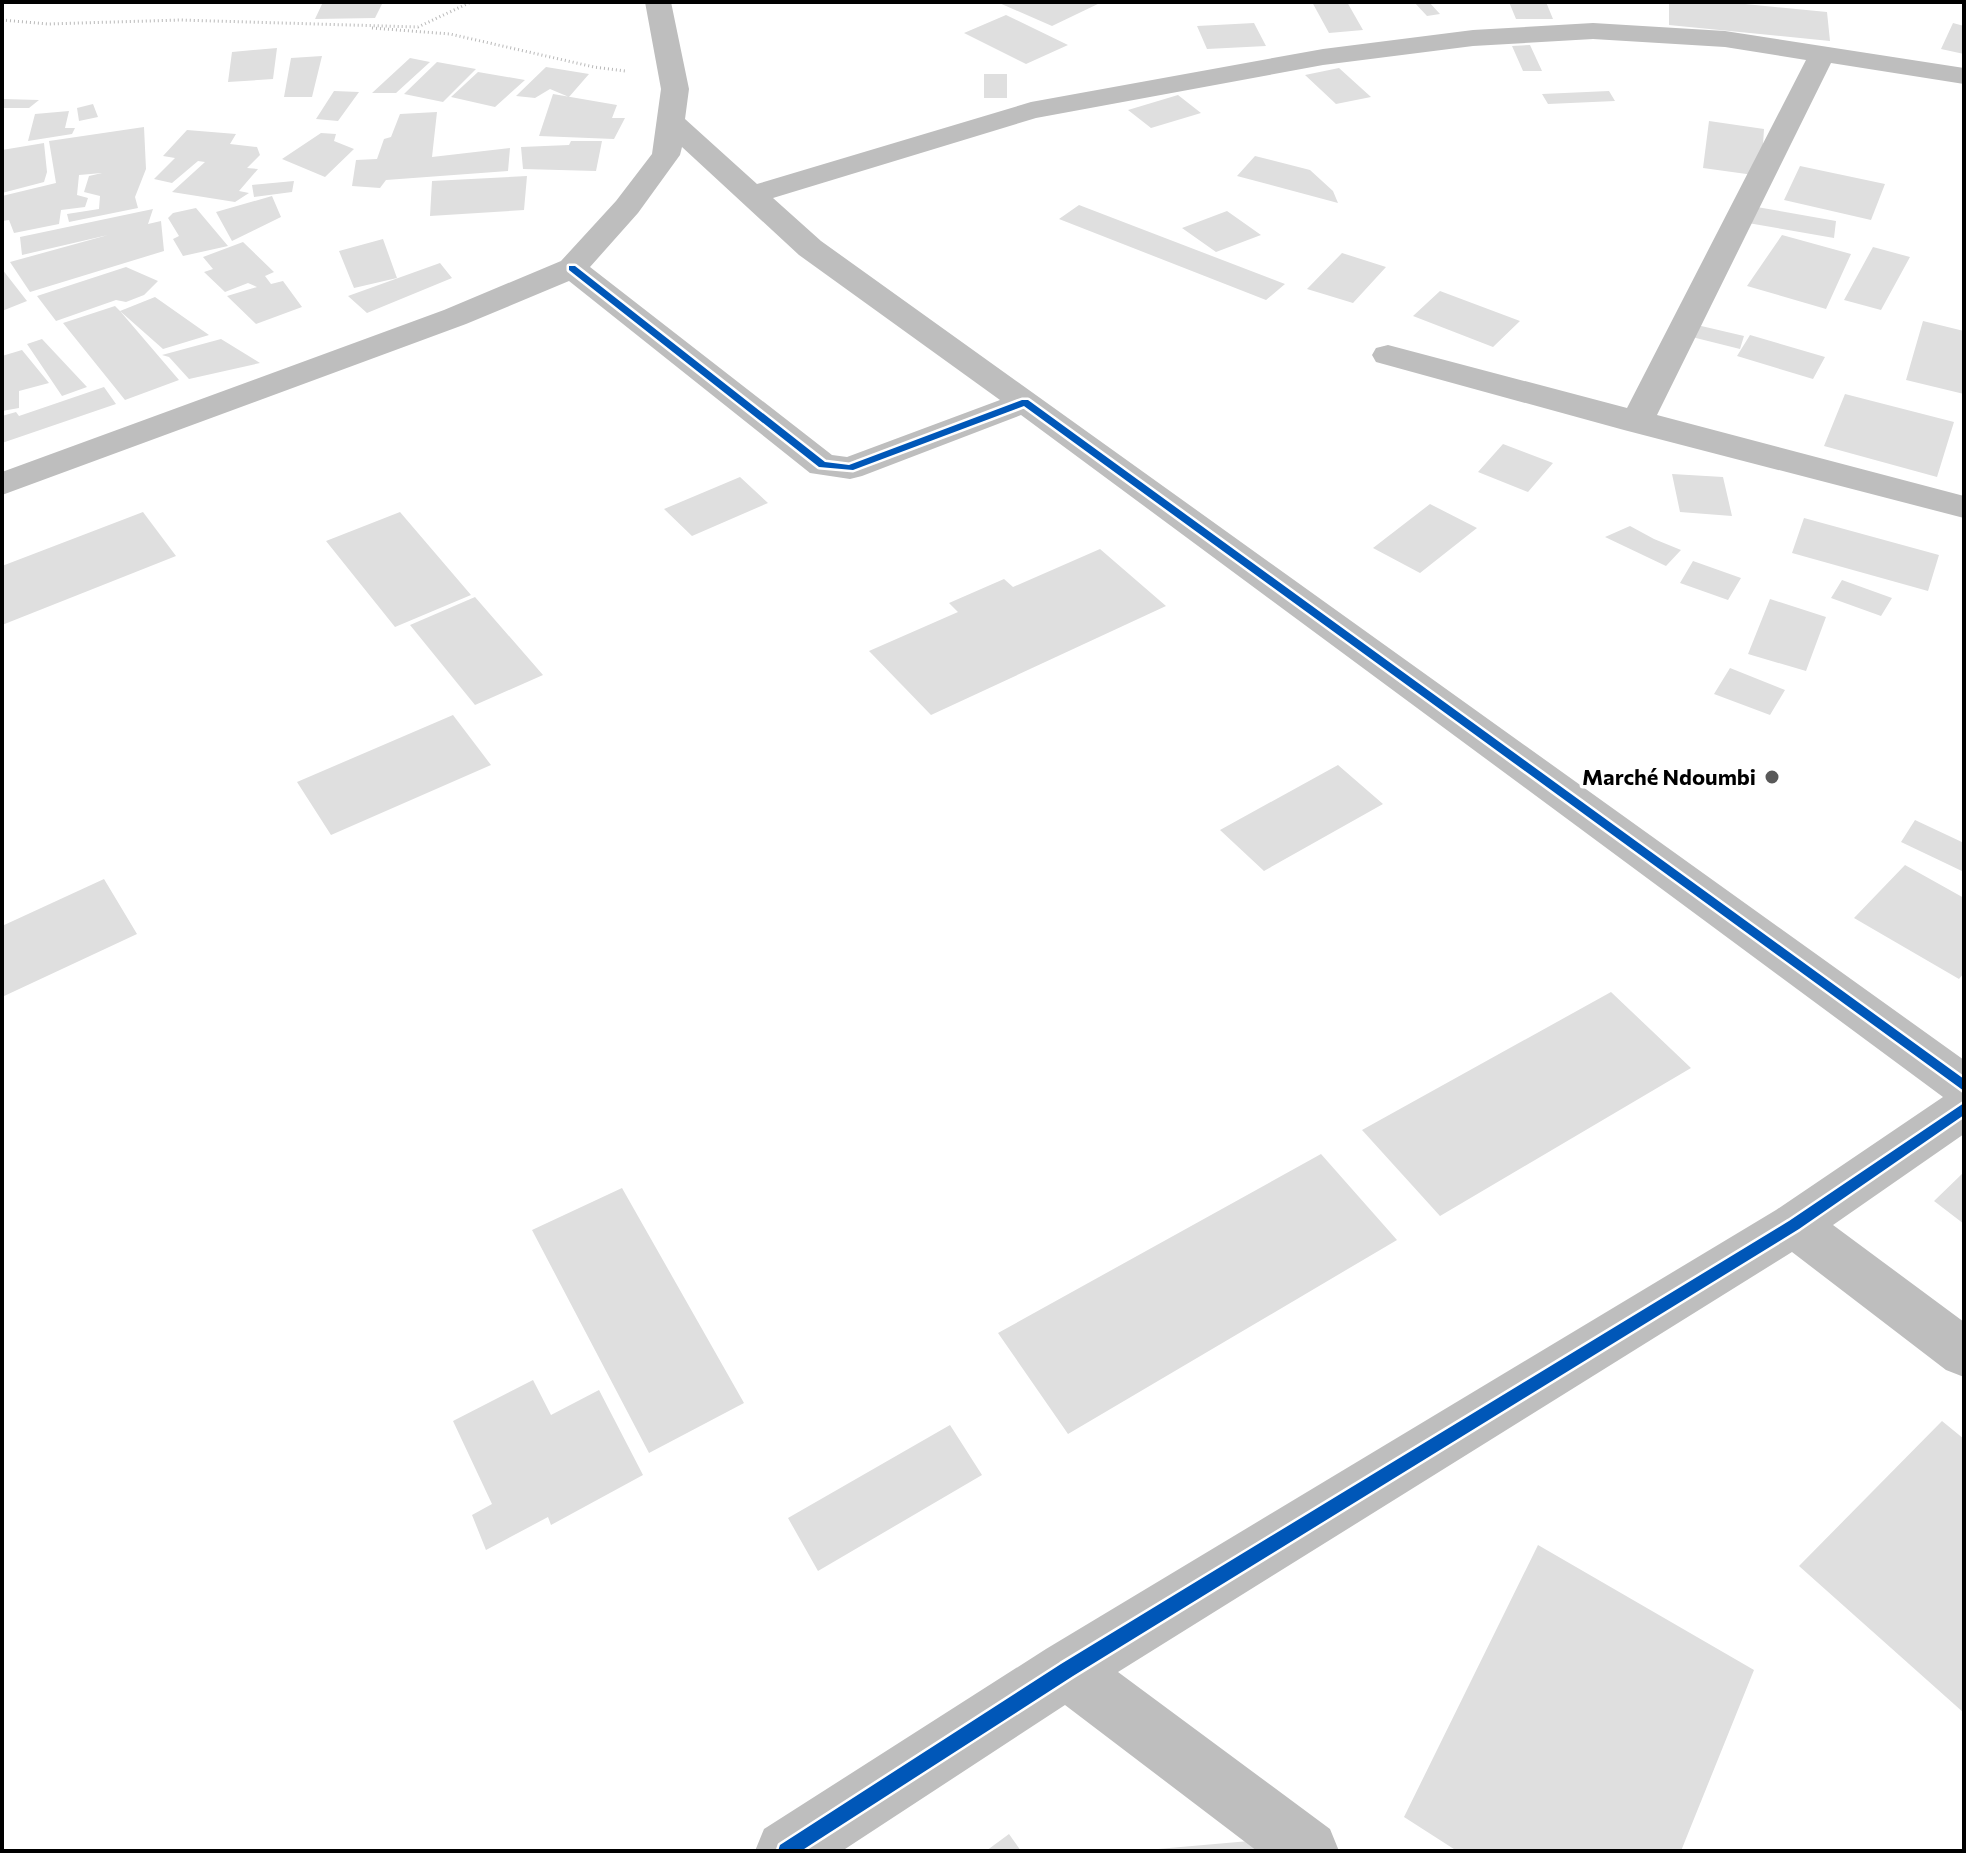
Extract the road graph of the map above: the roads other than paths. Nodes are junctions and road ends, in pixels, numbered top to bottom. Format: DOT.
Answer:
graph roads {
  1 [pos="658,2"];
  2 [pos="1823,52"];
  3 [pos="1964,76"];
  4 [pos="670,121"];
  5 [pos="752,195"];
  6 [pos="572,268"];
  7 [pos="1388,355"];
  8 [pos="1025,402"];
  9 [pos="1636,423"];
  10 [pos="2,484"];
  11 [pos="1964,507"];
  12 [pos="1964,1086"];
  13 [pos="1964,1108"];
  14 [pos="1794,1225"];
  15 [pos="1964,1353"];
  16 [pos="1067,1670"];
  17 [pos="786,1851"];
  18 [pos="1308,1851"];
  1 -- 4 [label="street"];
  2 -- 3 [label="street"];
  2 -- 5 [label="street"];
  2 -- 9 [label="street"];
  4 -- 5 [label="street"];
  4 -- 6 [label="street"];
  5 -- 8 [label="street"];
  6 -- 8 [label="street"];
  6 -- 10 [label="street"];
  7 -- 9 [label="street"];
  8 -- 12 [label="street"];
  9 -- 11 [label="street"];
  13 -- 14 [label="street"];
  14 -- 15 [label="street"];
  14 -- 16 [label="street"];
  16 -- 17 [label="street"];
  16 -- 18 [label="street"];
}
